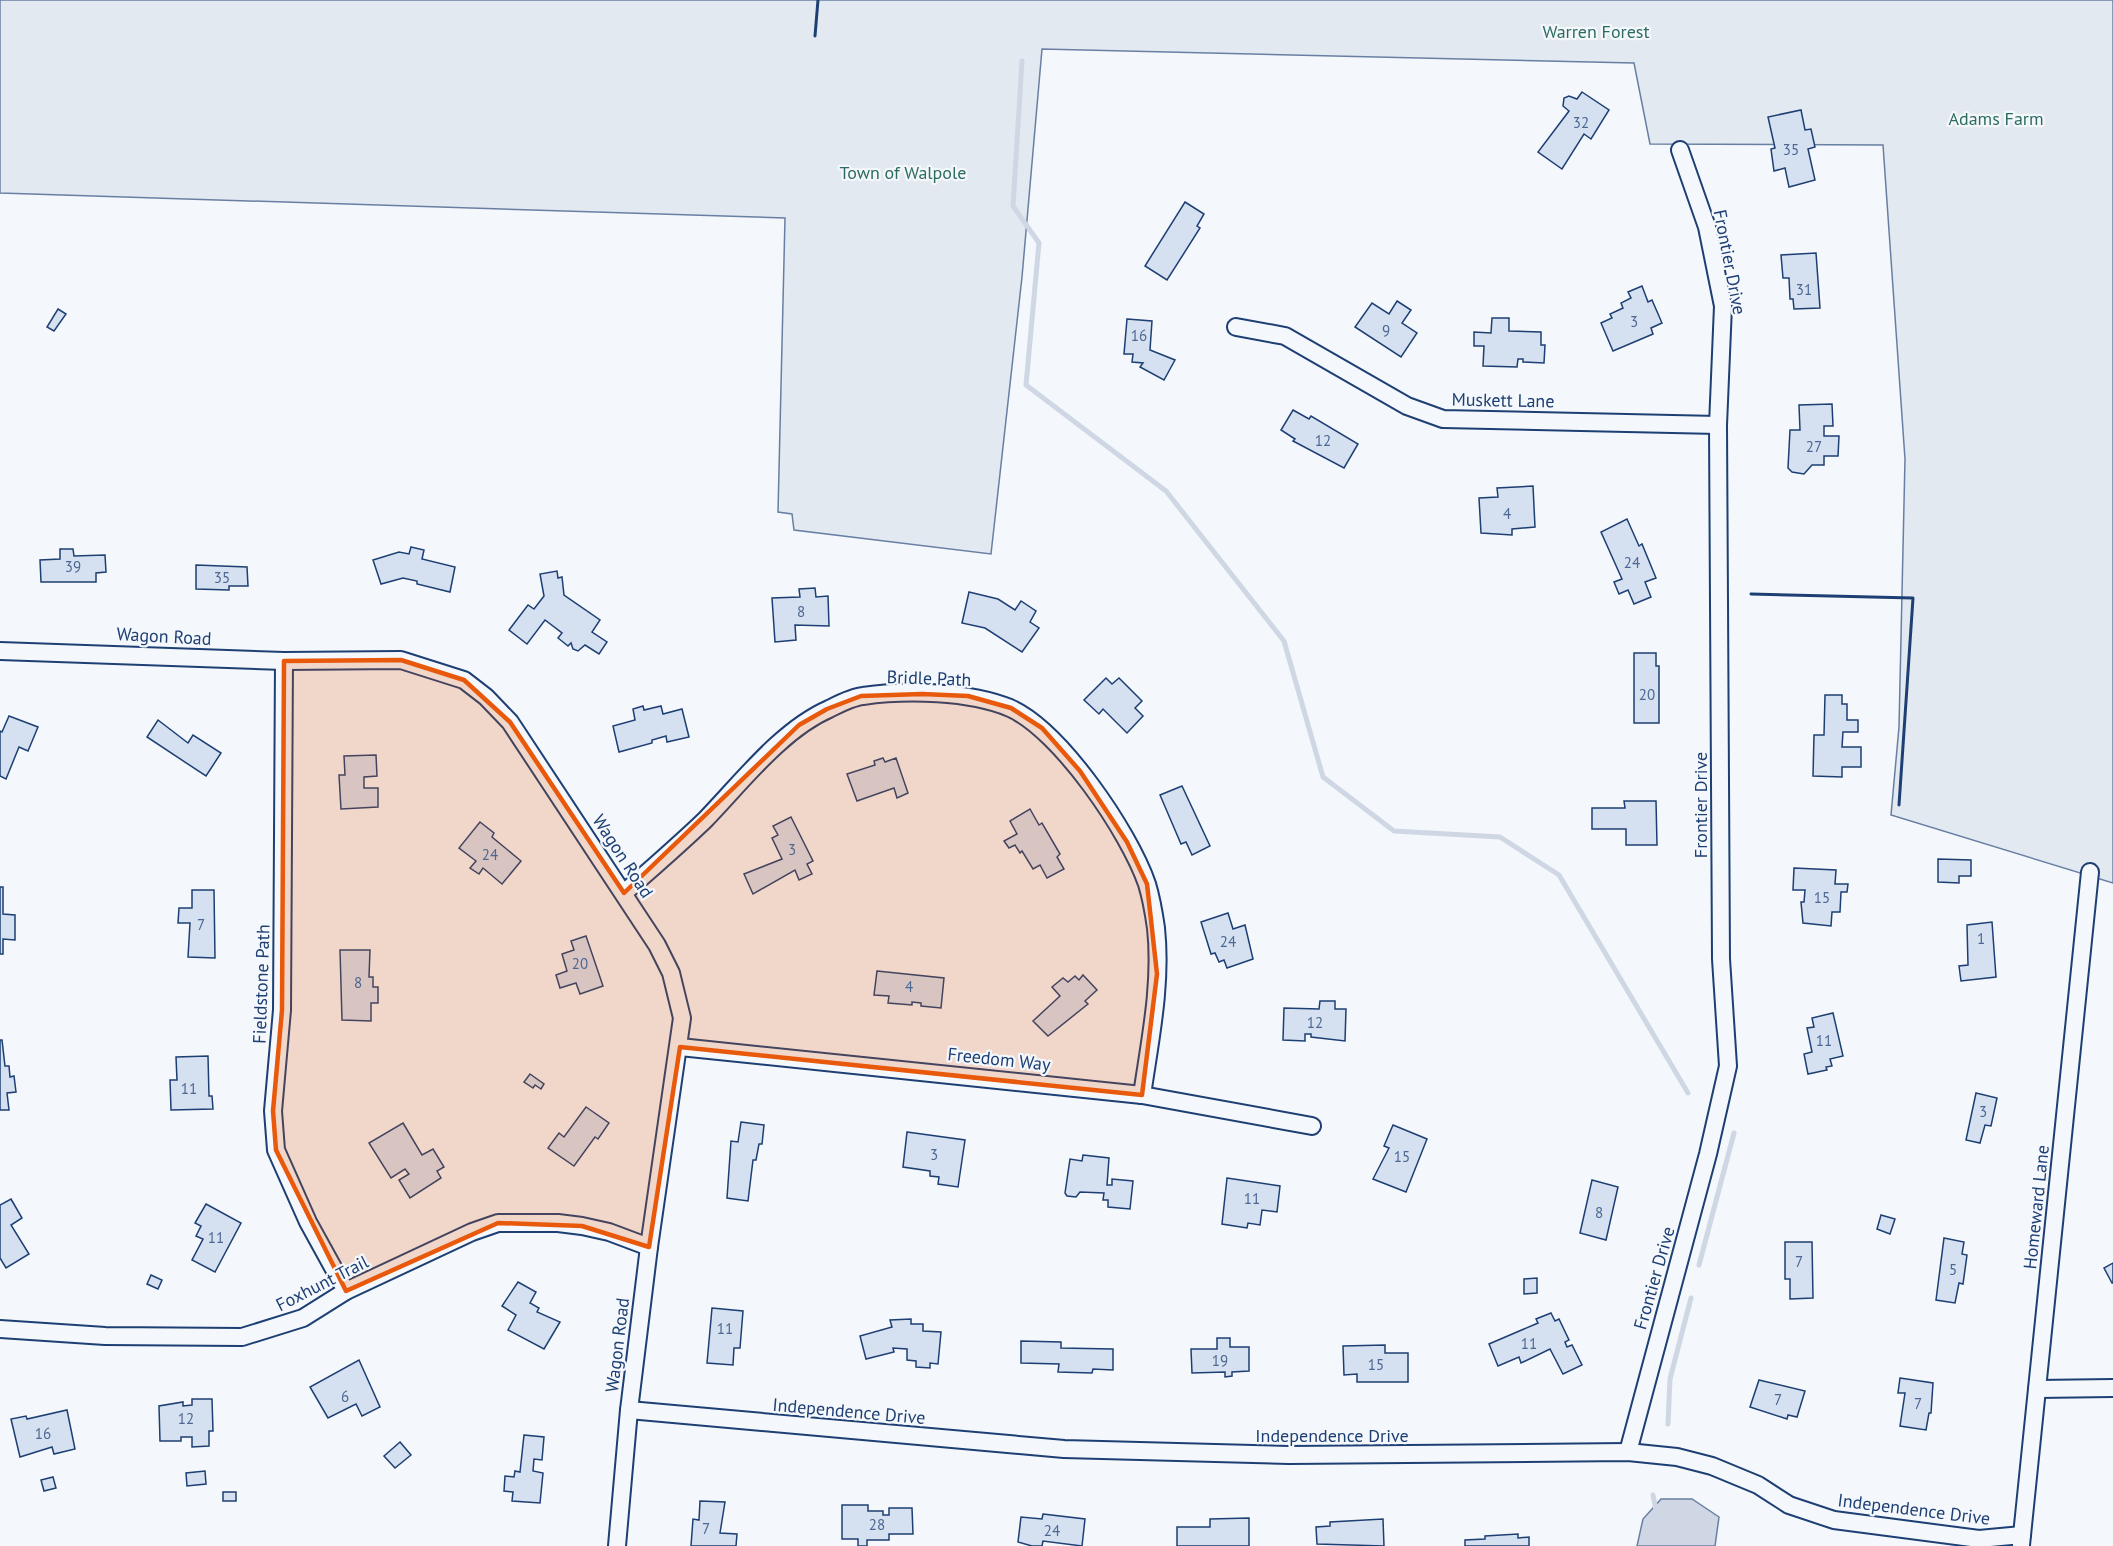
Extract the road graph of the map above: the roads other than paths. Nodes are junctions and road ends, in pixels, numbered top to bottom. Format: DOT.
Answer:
graph roads {
  1 [pos="1680,150"];
  2 [pos="1236,327"];
  3 [pos="1718,425"];
  4 [pos="0,651"];
  5 [pos="284,661"];
  6 [pos="2090,872"];
  7 [pos="624,893"];
  8 [pos="680,1047"];
  9 [pos="1142,1095"];
  10 [pos="1312,1126"];
  11 [pos="649,1247"];
  12 [pos="346,1291"];
  13 [pos="0,1329"];
  14 [pos="2113,1388"];
  15 [pos="2037,1389"];
  16 [pos="629,1410"];
  17 [pos="1628,1452"];
  18 [pos="2021,1540"];
  19 [pos="617,1546"];
  1 -- 3 [label="street, Frontier Drive"];
  2 -- 3 [label="street, Muskett Lane"];
  3 -- 17 [label="street, Frontier Drive"];
  4 -- 5 [label="street, Wagon Road"];
  5 -- 7 [label="street, Wagon Road"];
  5 -- 12 [label="street, Fieldstone Path"];
  6 -- 15 [label="street, Homeward Lane"];
  7 -- 8 [label="street, Wagon Road"];
  7 -- 9 [label="street, Bridle Path"];
  8 -- 9 [label="street, Freedom Way"];
  8 -- 11 [label="street, Wagon Road"];
  9 -- 10 [label="street, Freedom Way"];
  11 -- 12 [label="street, Foxhunt Trail"];
  11 -- 16 [label="street, Wagon Road"];
  12 -- 13 [label="street, Foxhunt Trail"];
  14 -- 15 [label="street"];
  15 -- 18 [label="street, Homeward Lane"];
  16 -- 17 [label="street, Independence Drive"];
  16 -- 19 [label="street, Wagon Road"];
  17 -- 18 [label="street, Independence Drive"];
}
